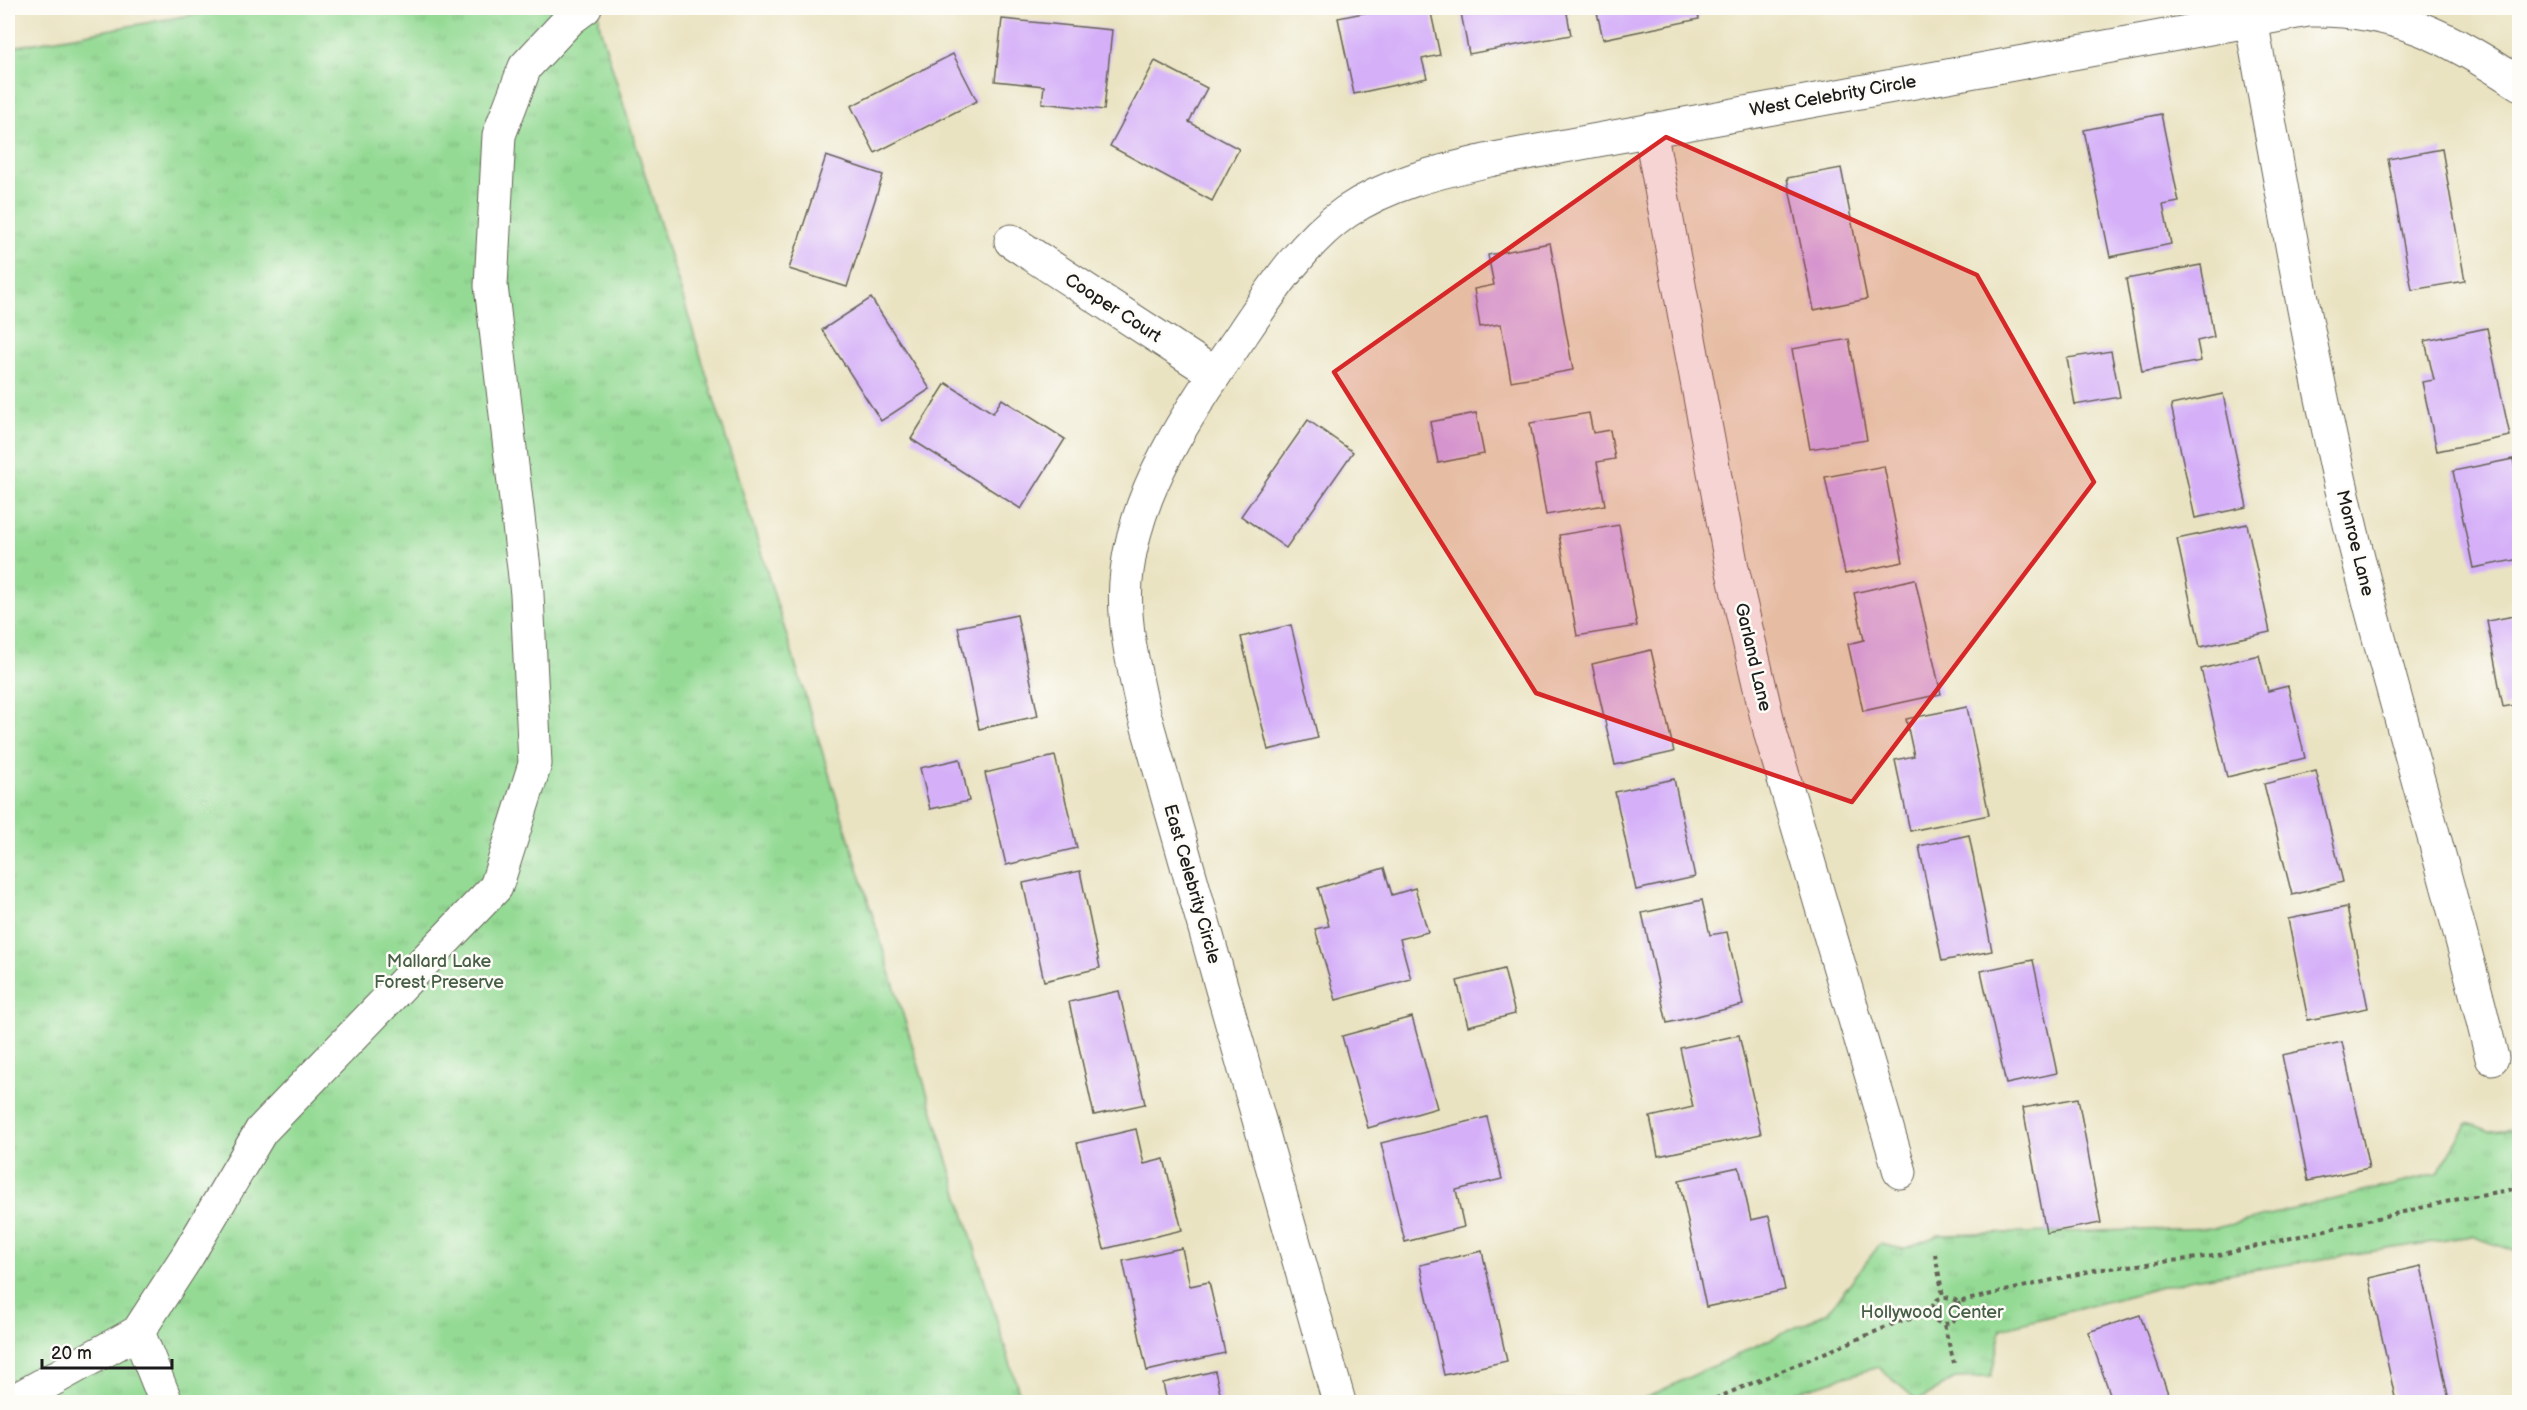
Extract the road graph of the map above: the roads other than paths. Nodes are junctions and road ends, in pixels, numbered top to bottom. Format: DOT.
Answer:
graph roads {
  1 [pos="585,8"];
  2 [pos="2251,20"];
  3 [pos="2520,84"];
  4 [pos="1650,130"];
  5 [pos="1011,241"];
  6 [pos="1215,374"];
  7 [pos="2492,1058"];
  8 [pos="1900,1172"];
  9 [pos="138,1332"];
  10 [pos="12,1402"];
  11 [pos="163,1402"];
  12 [pos="1339,1402"];
  1 -- 9 [label="street"];
  2 -- 3 [label="street, West Celebrity Circle"];
  2 -- 4 [label="street, West Celebrity Circle"];
  2 -- 7 [label="street, Monroe Lane"];
  4 -- 6 [label="street, West Celebrity Circle"];
  4 -- 8 [label="street, Garland Lane"];
  5 -- 6 [label="street, Cooper Court"];
  6 -- 12 [label="street, East Celebrity Circle"];
  9 -- 10 [label="street"];
  9 -- 11 [label="street"];
}
